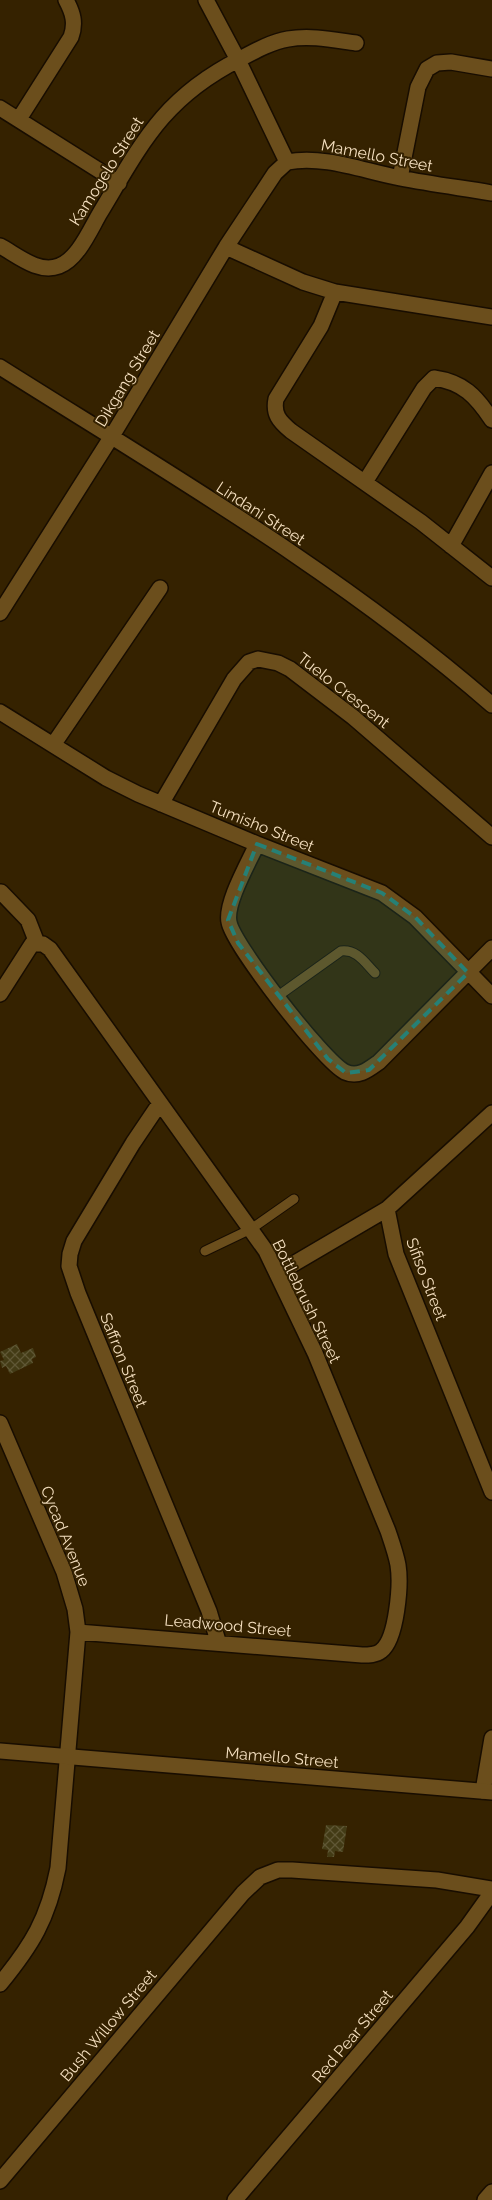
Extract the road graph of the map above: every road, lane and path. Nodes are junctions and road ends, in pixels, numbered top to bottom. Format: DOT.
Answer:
graph roads {
  1 [pos="66,0"];
  2 [pos="206,0"];
  3 [pos="356,44"];
  4 [pos="238,60"];
  5 [pos="492,69"];
  6 [pos="0,108"];
  7 [pos="19,119"];
  8 [pos="286,162"];
  9 [pos="400,178"];
  10 [pos="119,183"];
  11 [pos="492,193"];
  12 [pos="0,246"];
  13 [pos="226,247"];
  14 [pos="335,292"];
  15 [pos="492,317"];
  16 [pos="0,367"];
  17 [pos="492,420"];
  18 [pos="112,436"];
  19 [pos="492,473"];
  20 [pos="365,482"];
  21 [pos="451,546"];
  22 [pos="492,578"];
  23 [pos="160,588"];
  24 [pos="0,613"];
  25 [pos="492,705"];
  26 [pos="0,712"];
  27 [pos="53,746"];
  28 [pos="160,804"];
  29 [pos="492,837"];
  30 [pos="257,844"];
  31 [pos="1,892"];
  32 [pos="44,946"];
  33 [pos="492,948"];
  34 [pos="375,973"];
  35 [pos="468,973"];
  36 [pos="0,994"];
  37 [pos="278,996"];
  38 [pos="492,996"];
  39 [pos="160,1103"];
  40 [pos="492,1112"];
  41 [pos="294,1199"];
  42 [pos="387,1209"];
  43 [pos="251,1229"];
  44 [pos="205,1251"];
  45 [pos="278,1273"];
  46 [pos="0,1423"];
  47 [pos="492,1492"];
  48 [pos="78,1632"];
  49 [pos="218,1641"];
  50 [pos="376,1654"];
  51 [pos="492,1738"];
  52 [pos="0,1751"];
  53 [pos="68,1756"];
  54 [pos="488,1791"];
  55 [pos="492,1891"];
  56 [pos="0,1984"];
  57 [pos="0,2181"];
  58 [pos="492,2192"];
  59 [pos="235,2200"];
  60 [pos="485,2200"];
  1 -- 7 [label="street"];
  2 -- 4 [label="street"];
  3 -- 4 [label="street, Kamogelo Street"];
  4 -- 8 [label="street"];
  4 -- 10 [label="street, Kamogelo Street"];
  5 -- 9 [label="street"];
  6 -- 7 [label="street"];
  7 -- 10 [label="street"];
  8 -- 9 [label="street, Mamello Street"];
  8 -- 13 [label="street, Dikgang Street"];
  9 -- 11 [label="street, Mamello Street"];
  10 -- 12 [label="street, Kamogelo Street"];
  13 -- 14 [label="street"];
  13 -- 18 [label="street, Dikgang Street"];
  14 -- 15 [label="street"];
  14 -- 20 [label="street"];
  16 -- 18 [label="street, Lindani Street"];
  17 -- 20 [label="street"];
  18 -- 24 [label="street, Dikgang Street"];
  18 -- 25 [label="street, Lindani Street"];
  19 -- 21 [label="street"];
  20 -- 21 [label="street"];
  21 -- 22 [label="street"];
  23 -- 27 [label="street"];
  26 -- 27 [label="street, Tumisho Street"];
  27 -- 28 [label="street, Tumisho Street"];
  28 -- 29 [label="street, Tuelo Crescent"];
  28 -- 30 [label="street, Tumisho Street"];
  30 -- 35 [label="street, Tumisho Street"];
  30 -- 37 [label="street"];
  31 -- 32 [label="street, Bottlebrush Street"];
  32 -- 36 [label="street"];
  32 -- 39 [label="street, Bottlebrush Street"];
  33 -- 35 [label="street"];
  34 -- 37 [label="lane"];
  35 -- 37 [label="street"];
  35 -- 38 [label="street, Tumisho Street"];
  39 -- 43 [label="street, Bottlebrush Street"];
  39 -- 49 [label="street, Saffron Street"];
  40 -- 42 [label="street"];
  41 -- 43 [label="lane"];
  42 -- 45 [label="street"];
  42 -- 47 [label="street, Sifiso Street"];
  43 -- 44 [label="lane"];
  43 -- 45 [label="street, Bottlebrush Street"];
  45 -- 50 [label="street, Bottlebrush Street"];
  46 -- 48 [label="street, Cycad Avenue"];
  48 -- 49 [label="street, Leadwood Street"];
  48 -- 53 [label="street, Cycad Avenue"];
  49 -- 50 [label="street, Leadwood Street"];
  51 -- 54 [label="street"];
  52 -- 53 [label="street, Mamello Street"];
  53 -- 54 [label="street, Mamello Street"];
  53 -- 56 [label="street, Cycad Avenue"];
  55 -- 57 [label="street, Bush Willow Street"];
  55 -- 59 [label="street, Red Pear Street"];
  58 -- 60 [label="street"];
}
